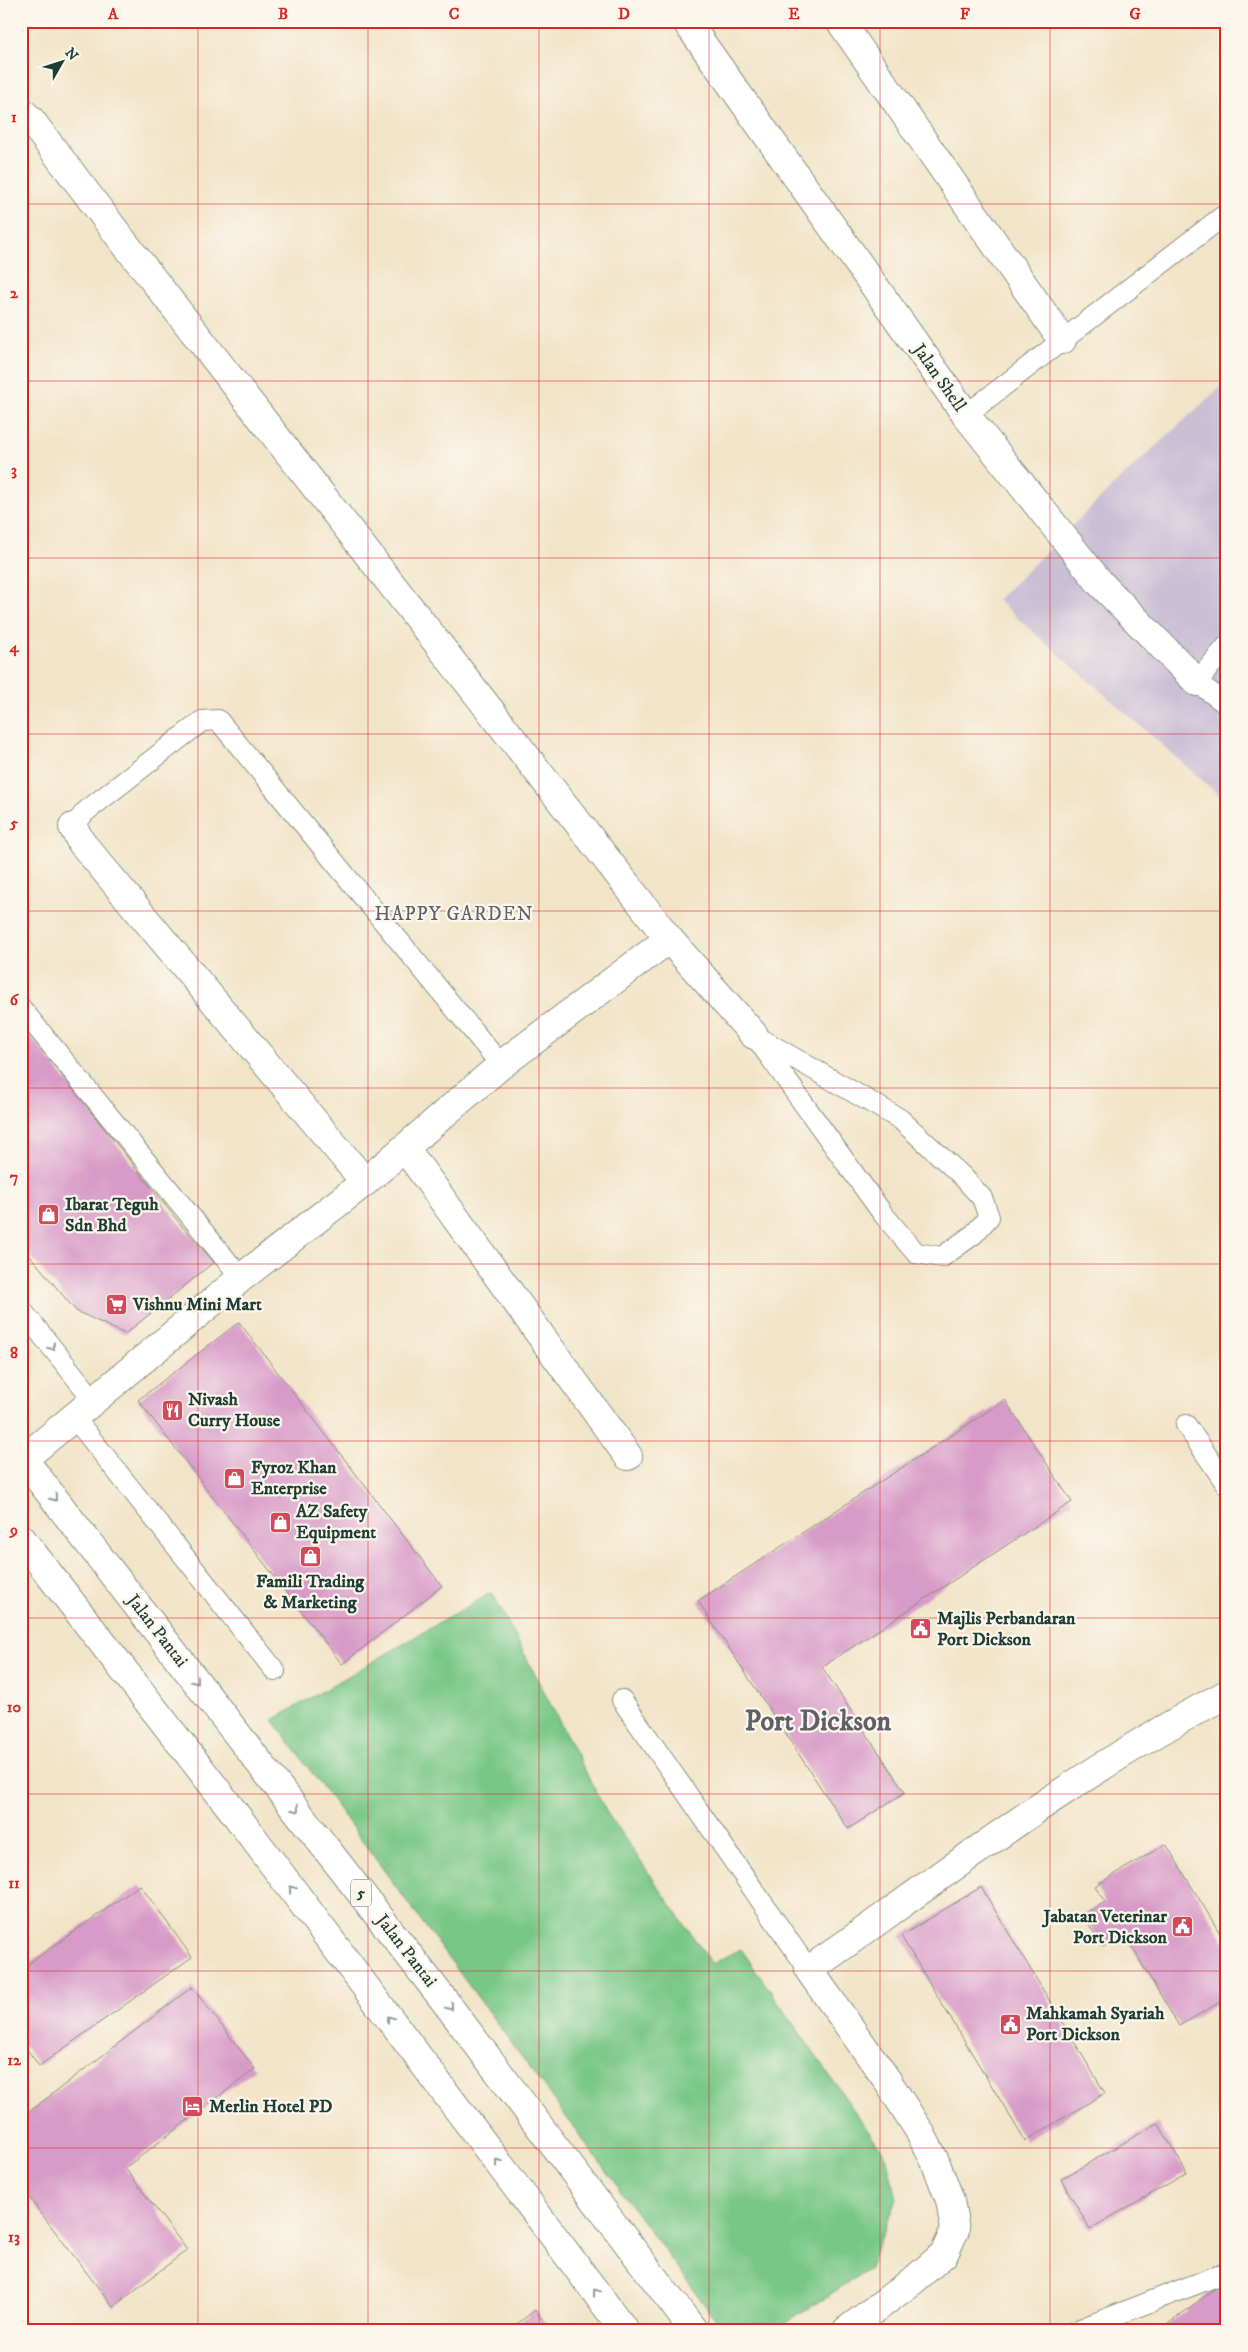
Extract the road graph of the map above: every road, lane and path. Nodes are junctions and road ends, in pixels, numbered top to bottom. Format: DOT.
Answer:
graph roads {
  1 [pos="686,21"];
  2 [pos="840,21"];
  3 [pos="21,110"];
  4 [pos="1227,213"];
  5 [pos="1062,340"];
  6 [pos="966,415"];
  7 [pos="1227,646"];
  8 [pos="1197,682"];
  9 [pos="1227,705"];
  10 [pos="73,827"];
  11 [pos="669,939"];
  12 [pos="21,1008"];
  13 [pos="754,1035"];
  14 [pos="501,1065"];
  15 [pos="405,1148"];
  16 [pos="365,1182"];
  17 [pos="241,1278"];
  18 [pos="21,1309"];
  19 [pos="83,1408"];
  20 [pos="1186,1425"];
  21 [pos="628,1456"];
  22 [pos="22,1459"];
  23 [pos="1227,1485"];
  24 [pos="21,1538"];
  25 [pos="275,1671"];
  26 [pos="1227,1694"];
  27 [pos="622,1700"];
  28 [pos="809,1970"];
  29 [pos="1227,2272"];
  30 [pos="1080,2330"];
  31 [pos="625,2331"];
  32 [pos="694,2331"];
  33 [pos="846,2331"];
  1 -- 6 [label="main road, Jalan Shell"];
  2 -- 5 [label="main road"];
  3 -- 11 [label="main road"];
  4 -- 5 [label="lane"];
  5 -- 6 [label="lane"];
  6 -- 8 [label="main road, Jalan Shell"];
  7 -- 8 [label="lane"];
  8 -- 9 [label="lane, Jalan Shell"];
  10 -- 14 [label="lane"];
  10 -- 16 [label="main road"];
  11 -- 13 [label="main road"];
  11 -- 14 [label="main road"];
  12 -- 17 [label="lane"];
  13 -- 13 [label="lane"];
  14 -- 15 [label="main road"];
  15 -- 16 [label="main road"];
  15 -- 21 [label="main road"];
  16 -- 17 [label="main road"];
  17 -- 19 [label="main road"];
  18 -- 19 [label="lane, one-way"];
  19 -- 22 [label="main road"];
  19 -- 25 [label="lane"];
  20 -- 23 [label="lane"];
  22 -- 32 [label="main road, Jalan Pantai / 5, one-way"];
  31 -- 24 [label="main road, one-way"];
  26 -- 28 [label="main road"];
  27 -- 28 [label="lane"];
  28 -- 33 [label="main road"];
  29 -- 30 [label="lane"];
}
